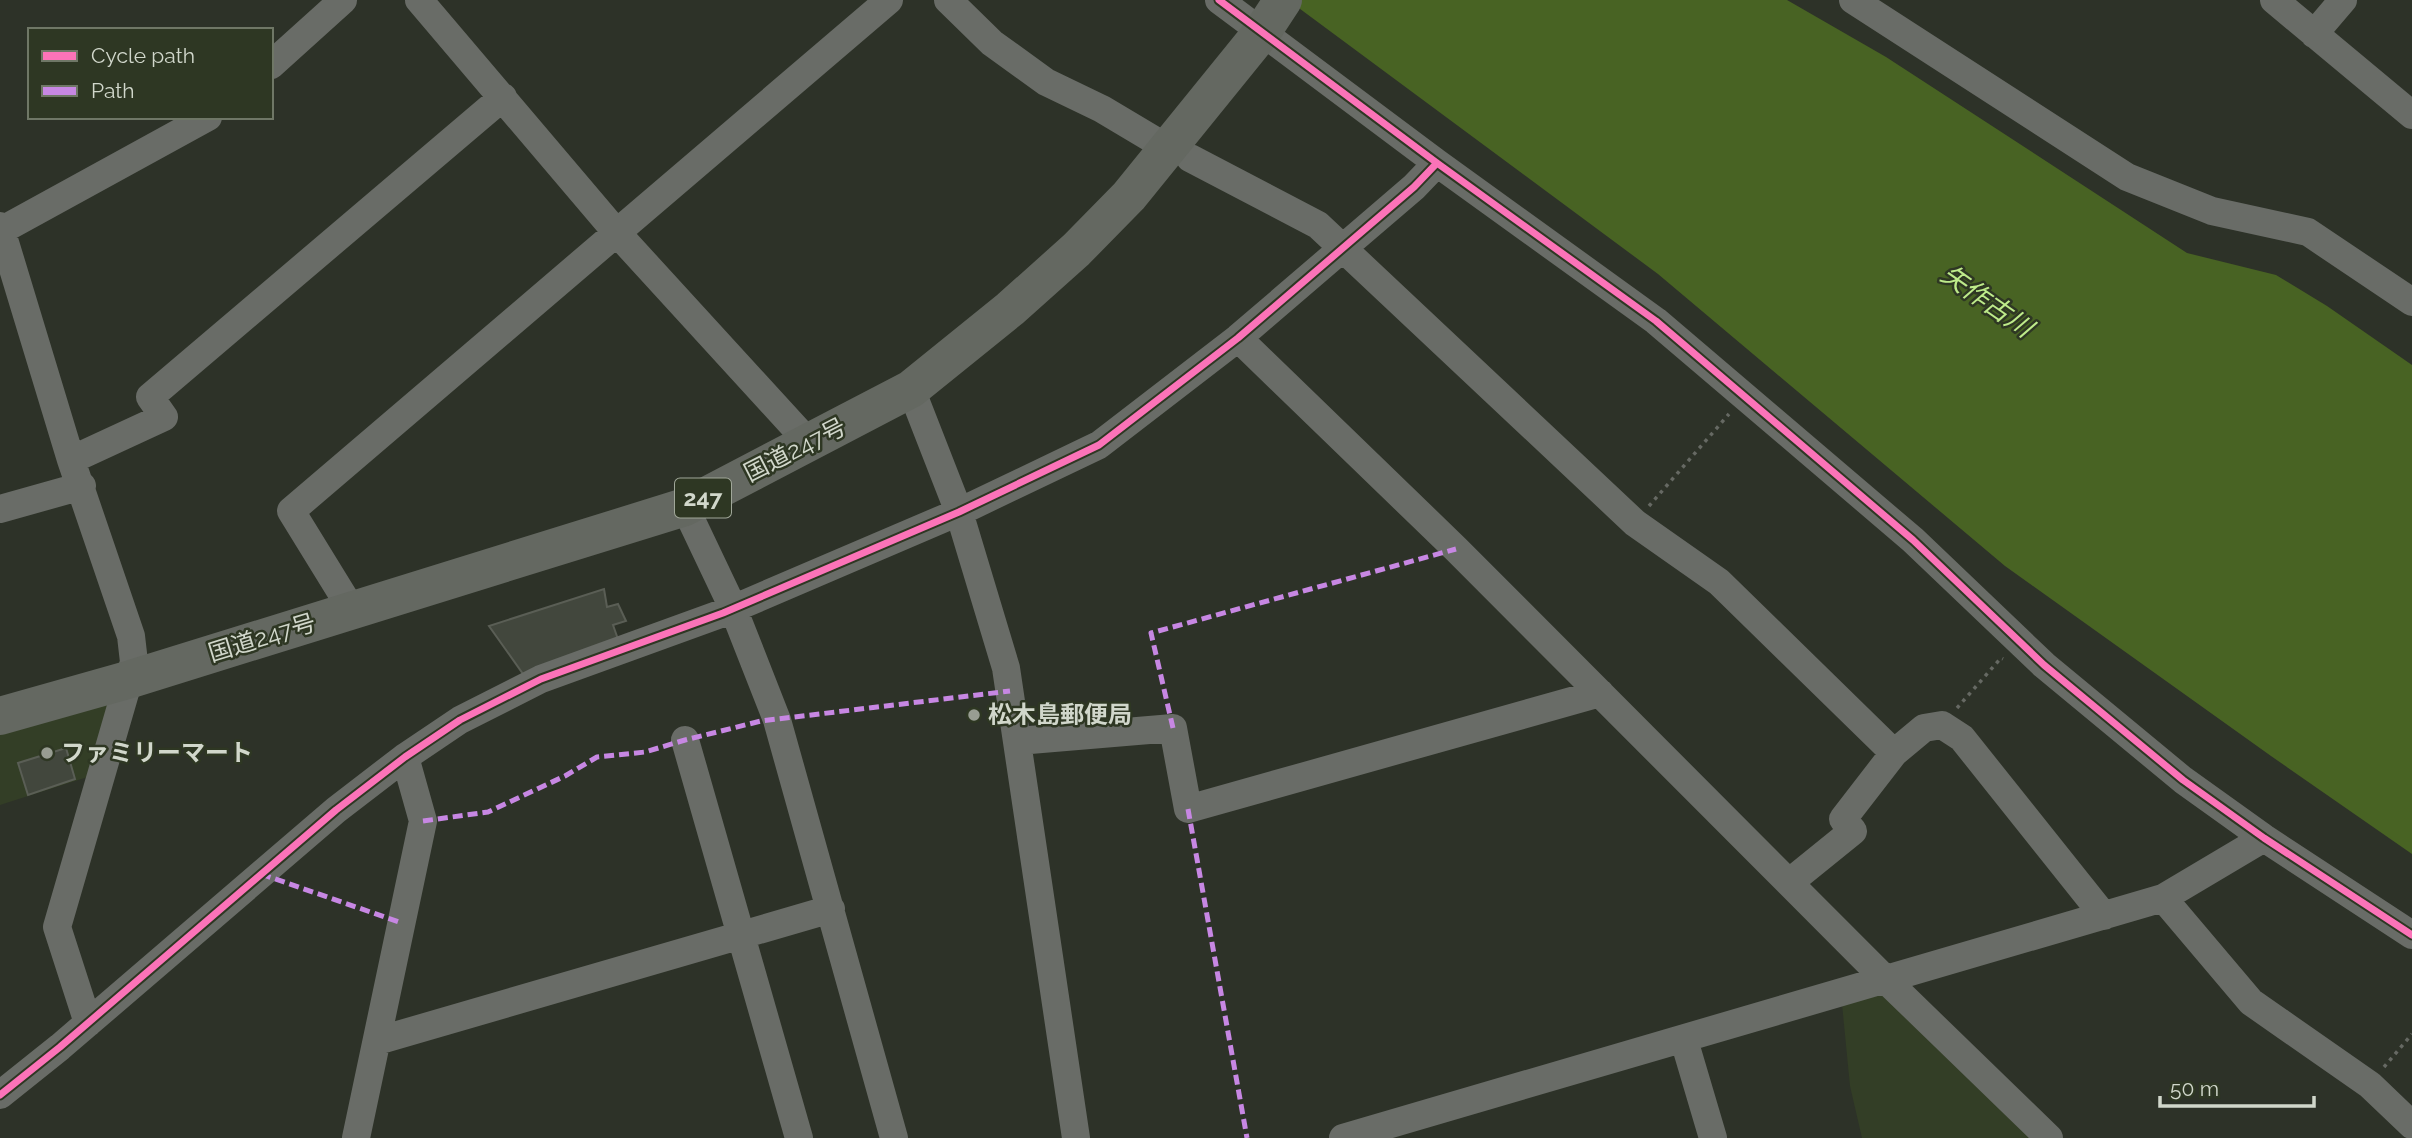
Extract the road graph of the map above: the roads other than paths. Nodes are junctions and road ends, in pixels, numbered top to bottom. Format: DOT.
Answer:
graph roads {
  1 [pos="343,0"];
  2 [pos="419,0"];
  3 [pos="889,0"];
  4 [pos="948,0"];
  5 [pos="1219,0"];
  6 [pos="1283,0"];
  7 [pos="1853,0"];
  8 [pos="2274,0"];
  9 [pos="2343,0"];
  10 [pos="1262,32"];
  11 [pos="2314,34"];
  12 [pos="273,63"];
  13 [pos="503,97"];
  14 [pos="2412,115"];
  15 [pos="204,119"];
  16 [pos="1154,141"];
  17 [pos="1190,158"];
  18 [pos="1437,163"];
  19 [pos="1,228"];
  20 [pos="617,233"];
  21 [pos="1344,249"];
  22 [pos="2412,302"];
  23 [pos="1238,338"];
  24 [pos="911,389"];
  25 [pos="810,444"];
  26 [pos="71,460"];
  27 [pos="82,486"];
  28 [pos="685,507"];
  29 [pos="0,509"];
  30 [pos="959,512"];
  31 [pos="733,608"];
  32 [pos="352,610"];
  33 [pos="131,678"];
  34 [pos="1600,693"];
  35 [pos="0,716"];
  36 [pos="685,740"];
  37 [pos="1018,741"];
  38 [pos="1894,753"];
  39 [pos="405,757"];
  40 [pos="2264,838"];
  41 [pos="1790,882"];
  42 [pos="2163,898"];
  43 [pos="831,909"];
  44 [pos="2104,916"];
  45 [pos="742,935"];
  46 [pos="2412,935"];
  47 [pos="1886,980"];
  48 [pos="88,1023"];
  49 [pos="1684,1040"];
  50 [pos="377,1041"];
  51 [pos="0,1095"];
  52 [pos="2412,1125"];
  53 [pos="356,1138"];
  54 [pos="799,1138"];
  55 [pos="894,1138"];
  56 [pos="1076,1138"];
  57 [pos="1343,1138"];
  58 [pos="1713,1138"];
  59 [pos="2049,1138"];
  1 -- 12 [label="street"];
  2 -- 13 [label="street"];
  3 -- 20 [label="street"];
  4 -- 16 [label="street"];
  5 -- 10 [label="street"];
  6 -- 10 [label="highway, 国道247号 / 247"];
  7 -- 22 [label="street"];
  8 -- 11 [label="street"];
  9 -- 11 [label="street"];
  10 -- 18 [label="street"];
  10 -- 24 [label="highway, 国道247号 / 247"];
  11 -- 14 [label="street"];
  13 -- 20 [label="street"];
  13 -- 26 [label="street"];
  15 -- 19 [label="street"];
  17 -- 21 [label="street"];
  18 -- 21 [label="street"];
  18 -- 40 [label="street"];
  19 -- 26 [label="street"];
  20 -- 25 [label="street"];
  20 -- 32 [label="street"];
  21 -- 23 [label="street"];
  21 -- 38 [label="street"];
  23 -- 30 [label="street"];
  23 -- 34 [label="street"];
  24 -- 25 [label="highway, 国道247号 / 247"];
  24 -- 30 [label="street"];
  25 -- 28 [label="highway, 国道247号 / 247"];
  26 -- 27 [label="street"];
  27 -- 29 [label="street"];
  27 -- 33 [label="street"];
  28 -- 31 [label="street"];
  28 -- 32 [label="highway, 国道247号 / 247"];
  30 -- 31 [label="street"];
  30 -- 37 [label="street"];
  31 -- 39 [label="street"];
  31 -- 43 [label="street"];
  32 -- 33 [label="highway, 国道247号 / 247"];
  33 -- 35 [label="highway, 国道247号 / 247"];
  33 -- 48 [label="street"];
  34 -- 37 [label="street"];
  34 -- 41 [label="street"];
  36 -- 45 [label="street"];
  37 -- 56 [label="street"];
  38 -- 41 [label="street"];
  38 -- 44 [label="street"];
  39 -- 48 [label="street"];
  39 -- 50 [label="street"];
  40 -- 42 [label="street"];
  40 -- 46 [label="street"];
  41 -- 47 [label="street"];
  42 -- 44 [label="street"];
  42 -- 52 [label="street"];
  43 -- 45 [label="street"];
  43 -- 55 [label="street"];
  44 -- 47 [label="street"];
  45 -- 50 [label="street"];
  45 -- 54 [label="street"];
  47 -- 49 [label="street"];
  47 -- 59 [label="street"];
  48 -- 51 [label="street"];
  49 -- 57 [label="street"];
  49 -- 58 [label="street"];
  50 -- 53 [label="street"];
}
